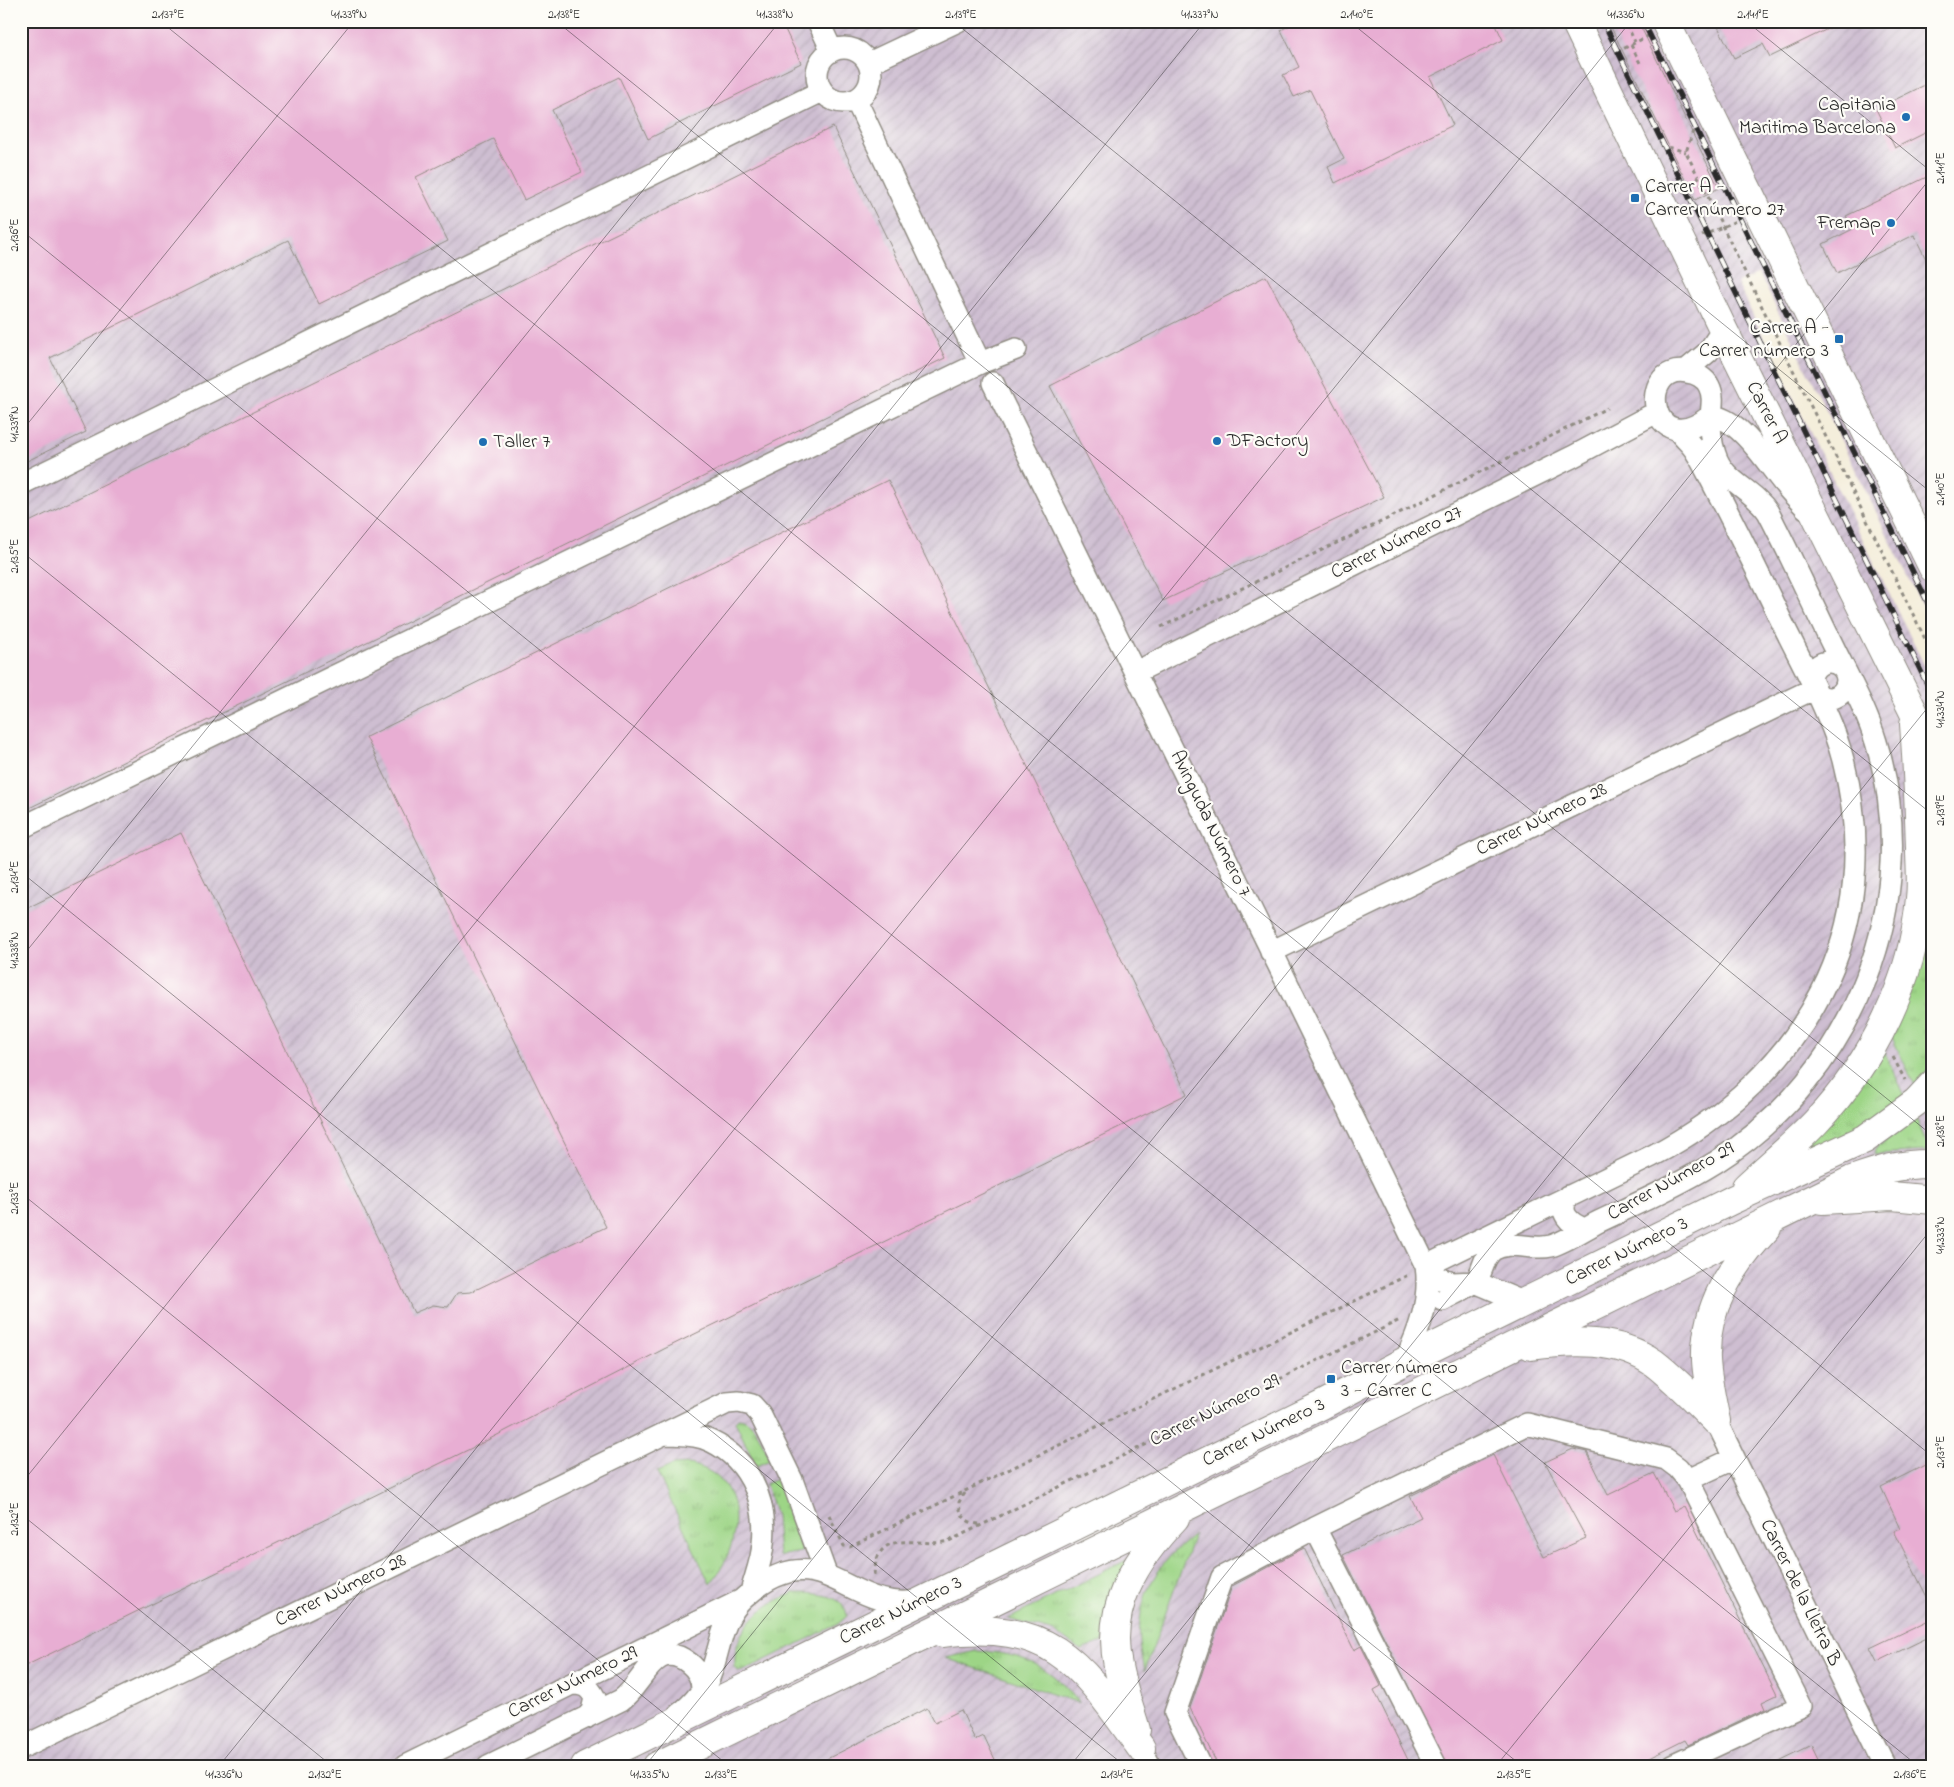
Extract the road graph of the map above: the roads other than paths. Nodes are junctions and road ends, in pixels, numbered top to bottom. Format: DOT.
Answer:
graph roads {
  1 [pos="818,21"];
  2 [pos="958,21"];
  3 [pos="1575,21"];
  4 [pos="1658,28"];
  5 [pos="832,51"];
  6 [pos="868,63"];
  7 [pos="822,91"];
  8 [pos="856,100"];
  9 [pos="1723,329"];
  10 [pos="1016,349"];
  11 [pos="980,363"];
  12 [pos="1684,371"];
  13 [pos="993,383"];
  14 [pos="1657,412"];
  15 [pos="1710,416"];
  16 [pos="1677,429"];
  17 [pos="21,484"];
  18 [pos="1822,524"];
  19 [pos="1775,527"];
  20 [pos="1743,541"];
  21 [pos="1933,568"];
  22 [pos="1136,672"];
  23 [pos="1846,672"];
  24 [pos="1813,688"];
  25 [pos="1913,710"];
  26 [pos="1933,750"];
  27 [pos="21,828"];
  28 [pos="1271,952"];
  29 [pos="1920,1083"];
  30 [pos="1933,1164"];
  31 [pos="1568,1196"];
  32 [pos="1732,1200"];
  33 [pos="1933,1200"];
  34 [pos="1811,1201"];
  35 [pos="1775,1219"];
  36 [pos="1585,1229"];
  37 [pos="1426,1266"];
  38 [pos="1475,1282"];
  39 [pos="1525,1303"];
  40 [pos="1434,1304"];
  41 [pos="1505,1350"];
  42 [pos="1405,1361"];
  43 [pos="1716,1421"];
  44 [pos="662,1434"];
  45 [pos="1733,1459"];
  46 [pos="1688,1480"];
  47 [pos="1184,1508"];
  48 [pos="1315,1528"];
  49 [pos="826,1574"];
  50 [pos="746,1596"];
  51 [pos="926,1599"];
  52 [pos="924,1635"];
  53 [pos="571,1684"];
  54 [pos="702,1689"];
  55 [pos="586,1718"];
  56 [pos="660,1729"];
  57 [pos="21,1748"];
  58 [pos="1146,1757"];
  59 [pos="405,1766"];
  60 [pos="488,1766"];
  61 [pos="585,1766"];
  62 [pos="657,1766"];
  63 [pos="1201,1766"];
  64 [pos="1436,1766"];
  65 [pos="1672,1766"];
  66 [pos="1885,1766"];
  1 -- 5 [label="street"];
  2 -- 6 [label="street"];
  3 -- 9 [label="main road, Carrer A"];
  4 -- 21 [label="main road"];
  5 -- 6 [label="street"];
  5 -- 7 [label="street"];
  6 -- 8 [label="street"];
  7 -- 8 [label="street"];
  7 -- 17 [label="street"];
  8 -- 11 [label="street"];
  9 -- 12 [label="street"];
  9 -- 18 [label="main road, Carrer A"];
  10 -- 11 [label="street"];
  11 -- 27 [label="street"];
  12 -- 14 [label="street"];
  12 -- 15 [label="street"];
  13 -- 22 [label="street, Avinguda Número 7"];
  14 -- 16 [label="street"];
  14 -- 22 [label="street, Carrer Número 27"];
  15 -- 16 [label="street"];
  15 -- 18 [label="street"];
  15 -- 19 [label="street, Carrer Número 29"];
  16 -- 20 [label="street, Carrer Número 29"];
  18 -- 25 [label="main road, Carrer A"];
  19 -- 20 [label="street"];
  19 -- 23 [label="street, Carrer Número 29"];
  20 -- 24 [label="street, Carrer Número 29"];
  22 -- 28 [label="street, Avinguda Número 7"];
  23 -- 24 [label="street"];
  23 -- 36 [label="street, Carrer Número 29"];
  24 -- 28 [label="street, Carrer Número 28"];
  24 -- 31 [label="street, Carrer Número 29"];
  25 -- 26 [label="main road, Carrer A"];
  25 -- 32 [label="main road"];
  28 -- 37 [label="street, Avinguda Número 7"];
  29 -- 32 [label="main road, Carrer Número 3"];
  30 -- 34 [label="main road, Carrer Número 3"];
  31 -- 36 [label="street, Carrer Número 29"];
  31 -- 37 [label="street, Carrer Número 29"];
  32 -- 39 [label="main road, Carrer Número 3"];
  33 -- 34 [label="main road"];
  34 -- 35 [label="main road, Carrer Número 3"];
  35 -- 41 [label="main road, Carrer Número 3"];
  35 -- 43 [label="main road"];
  36 -- 38 [label="street, Carrer Número 29"];
  37 -- 38 [label="street, Avinguda Número 7"];
  37 -- 40 [label="street, Avinguda Número 7"];
  38 -- 39 [label="street, Avinguda Número 7"];
  38 -- 40 [label="street"];
  39 -- 42 [label="main road, Carrer Número 3"];
  40 -- 42 [label="street, Avinguda Número 7"];
  41 -- 43 [label="main road"];
  41 -- 47 [label="main road, Carrer Número 3"];
  42 -- 51 [label="main road, Carrer Número 3"];
  43 -- 45 [label="street, Carrer de la Lletra B"];
  44 -- 49 [label="street, Carrer Número 28"];
  44 -- 50 [label="street"];
  44 -- 57 [label="street, Carrer Número 28"];
  45 -- 46 [label="street"];
  45 -- 66 [label="street, Carrer de la Lletra B"];
  46 -- 48 [label="street"];
  46 -- 65 [label="street"];
  47 -- 52 [label="main road, Carrer Número 3"];
  47 -- 58 [label="main road"];
  48 -- 63 [label="street"];
  48 -- 64 [label="street"];
  49 -- 50 [label="street, Carrer Número 29"];
  49 -- 51 [label="street, Carrer Número 29"];
  50 -- 53 [label="street, Carrer Número 29"];
  50 -- 54 [label="street"];
  51 -- 56 [label="main road, Carrer Número 3"];
  52 -- 58 [label="main road"];
  52 -- 62 [label="main road, Carrer Número 3"];
  53 -- 55 [label="street"];
  53 -- 59 [label="street, Carrer Número 29"];
  54 -- 55 [label="street, Carrer Número 29"];
  54 -- 56 [label="street"];
  55 -- 60 [label="street, Carrer Número 29"];
  56 -- 61 [label="main road, Carrer Número 3"];
}
